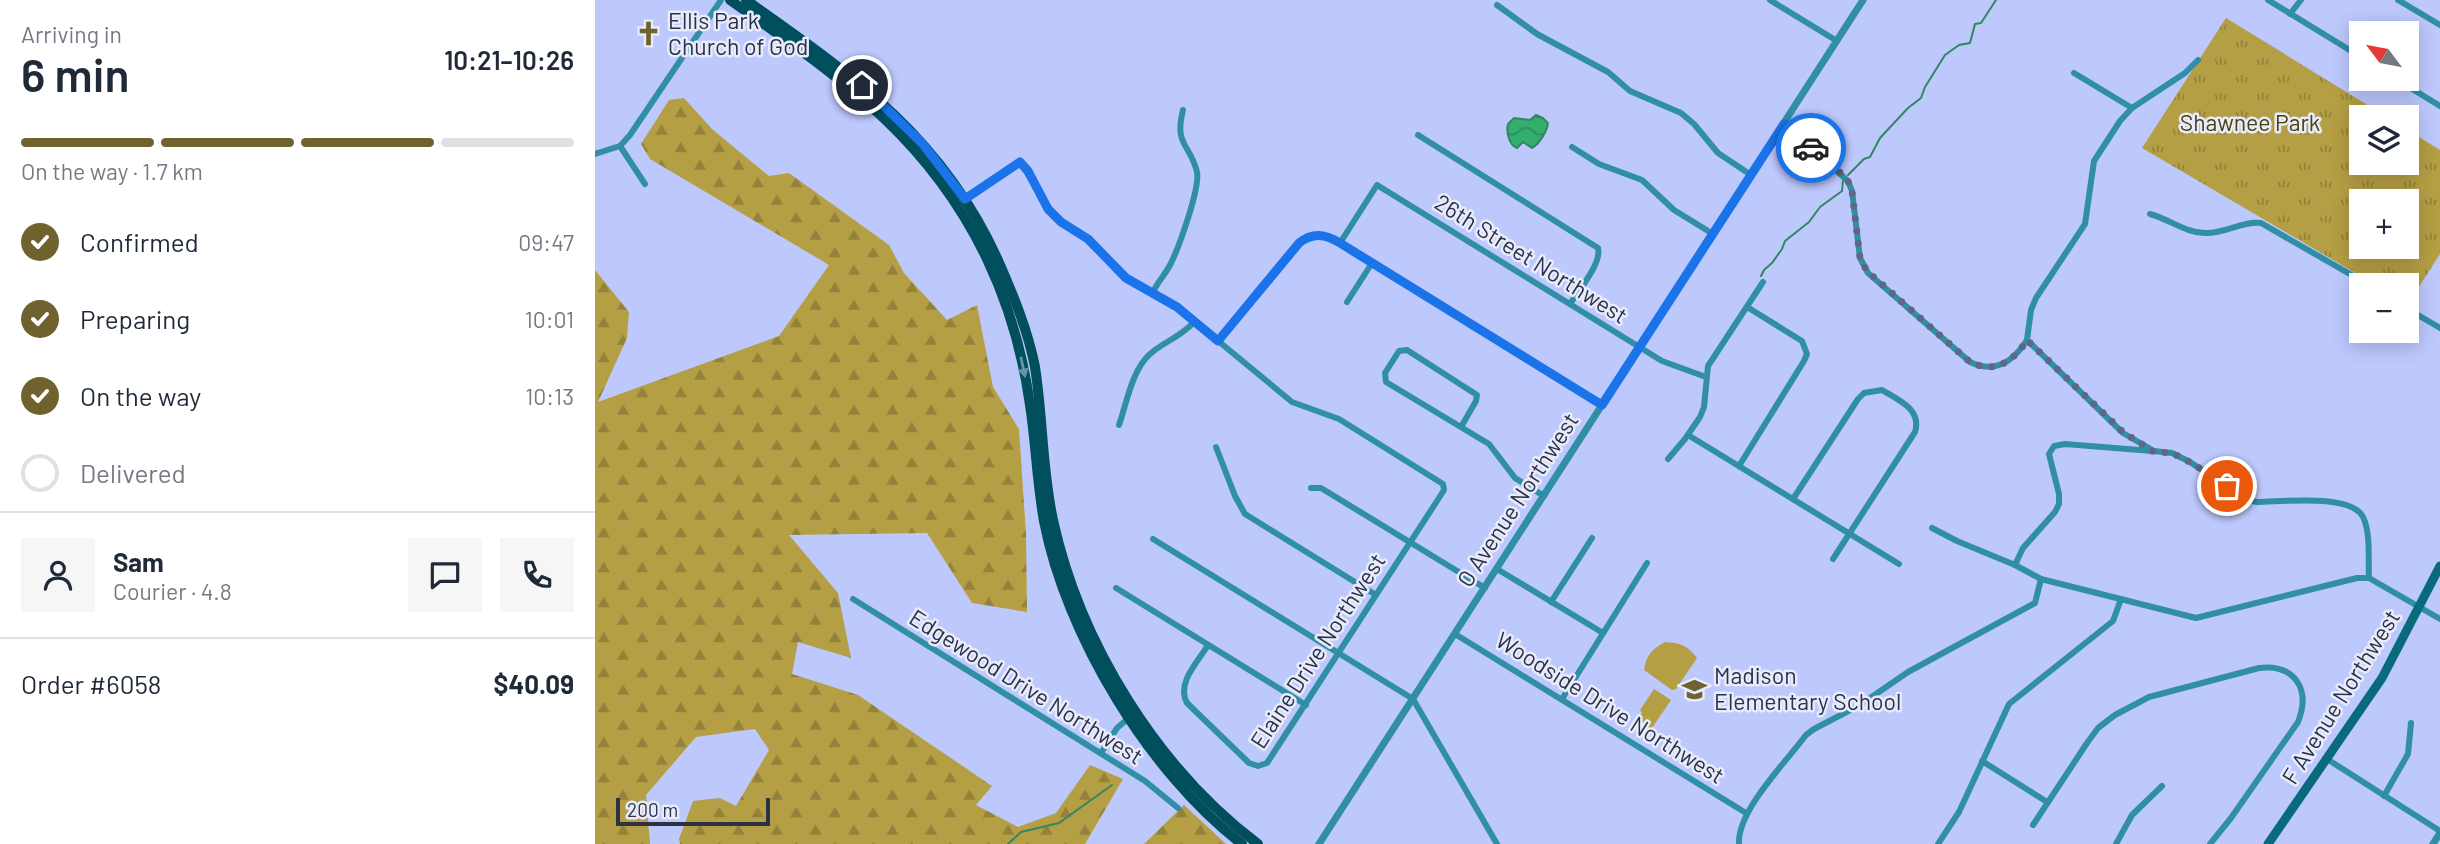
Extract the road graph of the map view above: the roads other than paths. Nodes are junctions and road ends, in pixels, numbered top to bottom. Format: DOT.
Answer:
graph roads {
  1 [pos="721,0"];
  2 [pos="730,0"];
  3 [pos="746,0"];
  4 [pos="1770,0"];
  5 [pos="1863,0"];
  6 [pos="2268,0"];
  7 [pos="2301,0"];
  8 [pos="2398,0"];
  9 [pos="1497,5"];
  10 [pos="2290,14"];
  11 [pos="2440,25"];
  12 [pos="1837,41"];
  13 [pos="2349,50"];
  14 [pos="2198,60"];
  15 [pos="2074,73"];
  16 [pos="2416,91"];
  17 [pos="2440,106"];
  18 [pos="2132,108"];
  19 [pos="1183,110"];
  20 [pos="1784,124"];
  21 [pos="1418,135"];
  22 [pos="620,146"];
  23 [pos="1572,147"];
  24 [pos="595,154"];
  25 [pos="1751,175"];
  26 [pos="645,184"];
  27 [pos="960,201"];
  28 [pos="2150,214"];
  29 [pos="1713,234"];
  30 [pos="1340,243"];
  31 [pos="1372,263"];
  32 [pos="2349,274"];
  33 [pos="1763,282"];
  34 [pos="1152,294"];
  35 [pos="1347,302"];
  36 [pos="1570,304"];
  37 [pos="1747,307"];
  38 [pos="2419,315"];
  39 [pos="1195,321"];
  40 [pos="2440,328"];
  41 [pos="2027,340"];
  42 [pos="1218,341"];
  43 [pos="1640,347"];
  44 [pos="1706,377"];
  45 [pos="1602,405"];
  46 [pos="1119,425"];
  47 [pos="1461,427"];
  48 [pos="2123,432"];
  49 [pos="1688,435"];
  50 [pos="1216,447"];
  51 [pos="2119,450"];
  52 [pos="2154,452"];
  53 [pos="1668,459"];
  54 [pos="1739,466"];
  55 [pos="1311,488"];
  56 [pos="1543,496"];
  57 [pos="1793,499"];
  58 [pos="1932,528"];
  59 [pos="1849,534"];
  60 [pos="1592,538"];
  61 [pos="1153,539"];
  62 [pos="1411,542"];
  63 [pos="1833,559"];
  64 [pos="1647,563"];
  65 [pos="1899,564"];
  66 [pos="2015,565"];
  67 [pos="2440,566"];
  68 [pos="1497,569"];
  69 [pos="2369,578"];
  70 [pos="2042,579"];
  71 [pos="1116,588"];
  72 [pos="1485,588"];
  73 [pos="1376,595"];
  74 [pos="853,599"];
  75 [pos="2121,599"];
  76 [pos="1551,602"];
  77 [pos="2420,607"];
  78 [pos="2440,620"];
  79 [pos="1455,634"];
  80 [pos="1603,634"];
  81 [pos="1208,645"];
  82 [pos="1339,653"];
  83 [pos="1413,699"];
  84 [pos="1562,699"];
  85 [pos="1306,705"];
  86 [pos="1134,715"];
  87 [pos="2411,723"];
  88 [pos="1101,752"];
  89 [pos="2327,759"];
  90 [pos="1982,761"];
  91 [pos="2162,786"];
  92 [pos="2384,796"];
  93 [pos="2047,802"];
  94 [pos="1178,808"];
  95 [pos="1746,813"];
  96 [pos="2033,825"];
  97 [pos="2440,832"];
  98 [pos="1241,844"];
  99 [pos="1258,844"];
  100 [pos="1319,844"];
  101 [pos="1497,844"];
  102 [pos="1738,844"];
  103 [pos="1938,844"];
  104 [pos="2116,844"];
  105 [pos="2210,844"];
  106 [pos="2268,844"];
  107 [pos="2433,844"];
  1 -- 22 [label="street"];
  2 -- 27 [label="main road"];
  3 -- 27 [label="main road"];
  4 -- 12 [label="street"];
  5 -- 12 [label="street, O Avenue Northwest"];
  6 -- 10 [label="street"];
  7 -- 10 [label="street"];
  8 -- 11 [label="street"];
  9 -- 25 [label="street"];
  10 -- 13 [label="street"];
  12 -- 20 [label="street, O Avenue Northwest"];
  14 -- 18 [label="street"];
  15 -- 18 [label="street"];
  16 -- 17 [label="street"];
  18 -- 41 [label="street"];
  19 -- 34 [label="street"];
  20 -- 25 [label="street, O Avenue Northwest"];
  20 -- 41 [label="street"];
  21 -- 36 [label="street"];
  22 -- 24 [label="street"];
  22 -- 26 [label="street"];
  23 -- 29 [label="street"];
  25 -- 29 [label="street, O Avenue Northwest"];
  27 -- 34 [label="street"];
  27 -- 86 [label="main road"];
  28 -- 32 [label="street"];
  29 -- 43 [label="street, O Avenue Northwest"];
  30 -- 31 [label="street"];
  30 -- 36 [label="street, 26th Street Northwest"];
  30 -- 42 [label="street"];
  31 -- 35 [label="street"];
  31 -- 45 [label="street"];
  33 -- 37 [label="street"];
  34 -- 39 [label="street"];
  36 -- 43 [label="street, 26th Street Northwest"];
  37 -- 44 [label="street"];
  37 -- 54 [label="street"];
  38 -- 40 [label="street"];
  39 -- 42 [label="street"];
  39 -- 46 [label="street"];
  41 -- 48 [label="street"];
  42 -- 62 [label="street, Elaine Drive Northwest"];
  43 -- 44 [label="street, 26th Street Northwest"];
  43 -- 45 [label="street, O Avenue Northwest"];
  44 -- 49 [label="street"];
  45 -- 56 [label="street, O Avenue Northwest"];
  47 -- 47 [label="street"];
  47 -- 56 [label="street"];
  48 -- 51 [label="street"];
  48 -- 52 [label="street"];
  49 -- 53 [label="street"];
  49 -- 54 [label="street"];
  50 -- 73 [label="street"];
  51 -- 52 [label="street"];
  51 -- 66 [label="street"];
  52 -- 69 [label="street"];
  54 -- 57 [label="street"];
  55 -- 62 [label="street"];
  56 -- 68 [label="street, O Avenue Northwest"];
  57 -- 59 [label="street"];
  57 -- 59 [label="street"];
  58 -- 66 [label="street"];
  59 -- 63 [label="street"];
  59 -- 65 [label="street"];
  60 -- 76 [label="street"];
  61 -- 82 [label="street"];
  62 -- 72 [label="street"];
  62 -- 73 [label="street, Elaine Drive Northwest"];
  64 -- 80 [label="street"];
  66 -- 70 [label="street"];
  67 -- 77 [label="main road, F Avenue Northwest"];
  68 -- 72 [label="street, O Avenue Northwest"];
  68 -- 76 [label="street"];
  69 -- 75 [label="street"];
  69 -- 77 [label="street"];
  70 -- 75 [label="street"];
  70 -- 95 [label="street"];
  71 -- 81 [label="street"];
  72 -- 79 [label="street, O Avenue Northwest"];
  73 -- 82 [label="street, Elaine Drive Northwest"];
  74 -- 88 [label="street, Edgewood Drive Northwest"];
  75 -- 90 [label="street"];
  76 -- 80 [label="street"];
  77 -- 78 [label="street"];
  77 -- 89 [label="main road, F Avenue Northwest"];
  79 -- 83 [label="street, O Avenue Northwest"];
  79 -- 84 [label="street, Woodside Drive Northwest"];
  80 -- 84 [label="street"];
  81 -- 85 [label="street"];
  81 -- 85 [label="street, Elaine Drive Northwest"];
  82 -- 83 [label="street"];
  82 -- 85 [label="street, Elaine Drive Northwest"];
  83 -- 100 [label="street, O Avenue Northwest"];
  83 -- 101 [label="street"];
  84 -- 95 [label="street, Woodside Drive Northwest"];
  86 -- 88 [label="street"];
  86 -- 98 [label="main road"];
  86 -- 99 [label="main road"];
  87 -- 92 [label="street"];
  88 -- 94 [label="street, Edgewood Drive Northwest"];
  89 -- 92 [label="street"];
  89 -- 106 [label="main road, F Avenue Northwest"];
  90 -- 93 [label="street"];
  90 -- 103 [label="street"];
  91 -- 104 [label="street"];
  92 -- 97 [label="street"];
  93 -- 96 [label="street"];
  93 -- 105 [label="street"];
  95 -- 102 [label="street"];
  97 -- 107 [label="street"];
}
